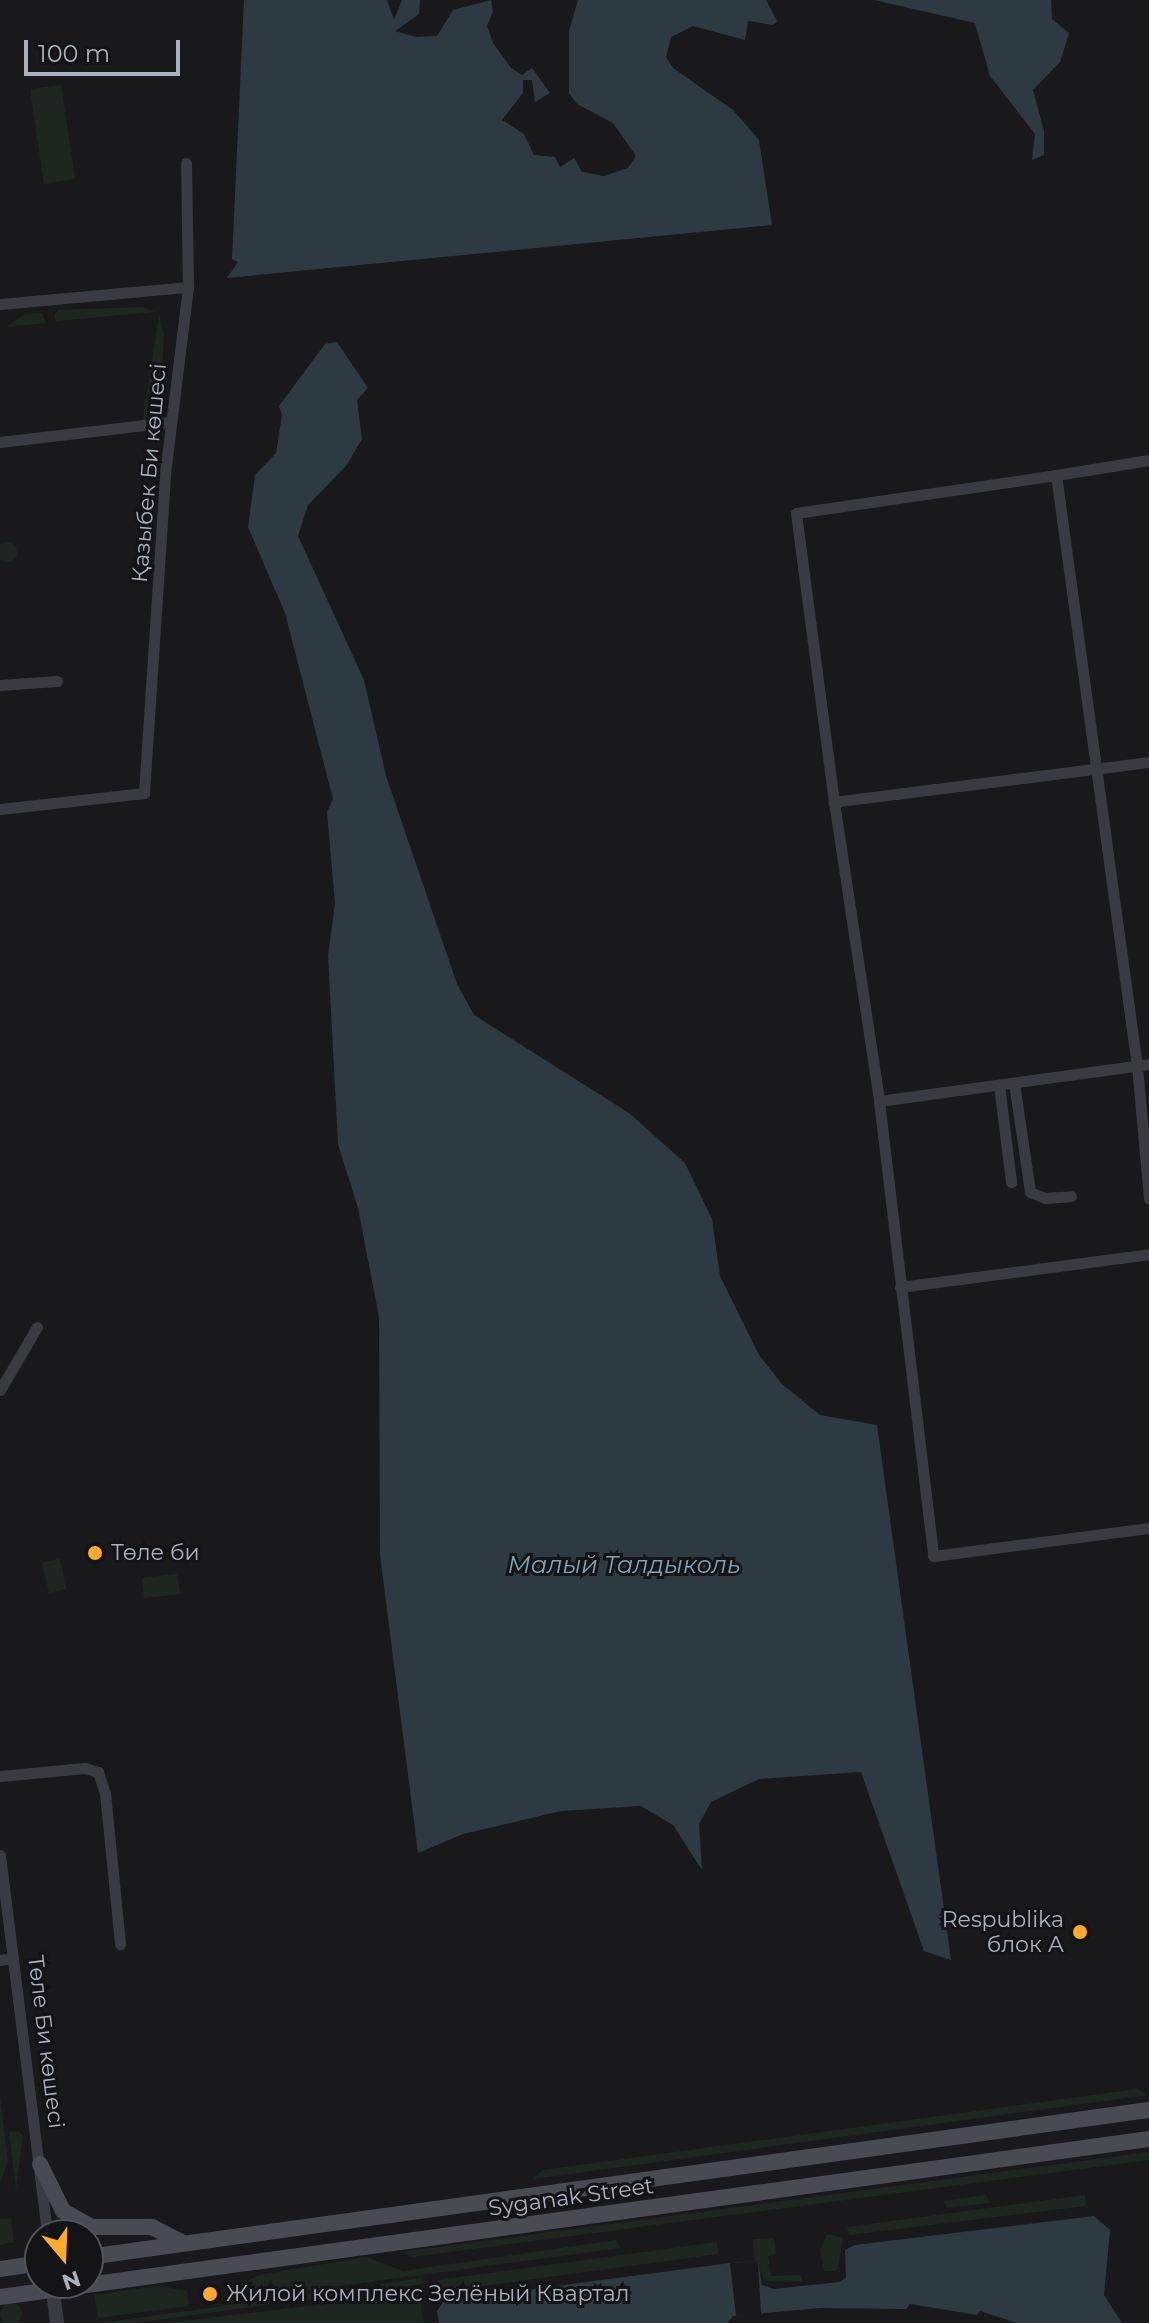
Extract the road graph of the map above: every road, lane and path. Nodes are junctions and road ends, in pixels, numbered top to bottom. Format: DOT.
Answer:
graph roads {
  1 [pos="186,163"];
  2 [pos="188,287"];
  3 [pos="0,304"];
  4 [pos="170,422"];
  5 [pos="0,442"];
  6 [pos="1149,460"];
  7 [pos="1056,475"];
  8 [pos="57,681"];
  9 [pos="0,685"];
  10 [pos="1149,762"];
  11 [pos="1093,770"];
  12 [pos="834,802"];
  13 [pos="0,809"];
  14 [pos="1143,1065"];
  15 [pos="1014,1083"];
  16 [pos="999,1085"];
  17 [pos="879,1101"];
  18 [pos="1011,1182"];
  19 [pos="1071,1196"];
  20 [pos="1149,1198"];
  21 [pos="1149,1254"];
  22 [pos="900,1287"];
  23 [pos="37,1327"];
  24 [pos="0,1390"];
  25 [pos="1149,1528"];
  26 [pos="0,1776"];
  27 [pos="0,1855"];
  28 [pos="120,1944"];
  29 [pos="13,1958"];
  30 [pos="0,1960"];
  31 [pos="1149,2110"];
  32 [pos="1149,2139"];
  33 [pos="40,2164"];
  34 [pos="45,2219"];
  35 [pos="184,2243"];
  36 [pos="104,2255"];
  37 [pos="24,2265"];
  38 [pos="0,2269"];
  39 [pos="104,2279"];
  40 [pos="24,2292"];
  41 [pos="0,2297"];
  42 [pos="54,2299"];
  43 [pos="57,2323"];
  1 -- 2 [label="street, Қазыбек Би көшесі"];
  2 -- 3 [label="street"];
  2 -- 4 [label="street, Қазыбек Би көшесі"];
  4 -- 5 [label="street"];
  4 -- 13 [label="street, Қазыбек Би көшесі"];
  6 -- 7 [label="street"];
  7 -- 11 [label="street"];
  7 -- 12 [label="street"];
  8 -- 9 [label="street"];
  10 -- 11 [label="street"];
  11 -- 12 [label="street"];
  11 -- 14 [label="street"];
  12 -- 17 [label="street"];
  14 -- 15 [label="street"];
  14 -- 20 [label="street"];
  15 -- 16 [label="street"];
  15 -- 19 [label="street"];
  16 -- 17 [label="street"];
  16 -- 18 [label="street"];
  17 -- 22 [label="street"];
  21 -- 22 [label="street"];
  22 -- 25 [label="street"];
  23 -- 24 [label="street"];
  26 -- 28 [label="street"];
  27 -- 29 [label="street, Төле Би көшесі"];
  29 -- 30 [label="street"];
  29 -- 33 [label="street, Төле Би көшесі"];
  31 -- 35 [label="main road, Syganak Street"];
  32 -- 39 [label="main road, Syganak Street"];
  33 -- 34 [label="street, Төле Би көшесі"];
  33 -- 35 [label="main road"];
  35 -- 36 [label="main road, Syganak Street"];
  37 -- 38 [label="main road"];
  40 -- 41 [label="main road, Syganak Street"];
  42 -- 43 [label="street"];
}
